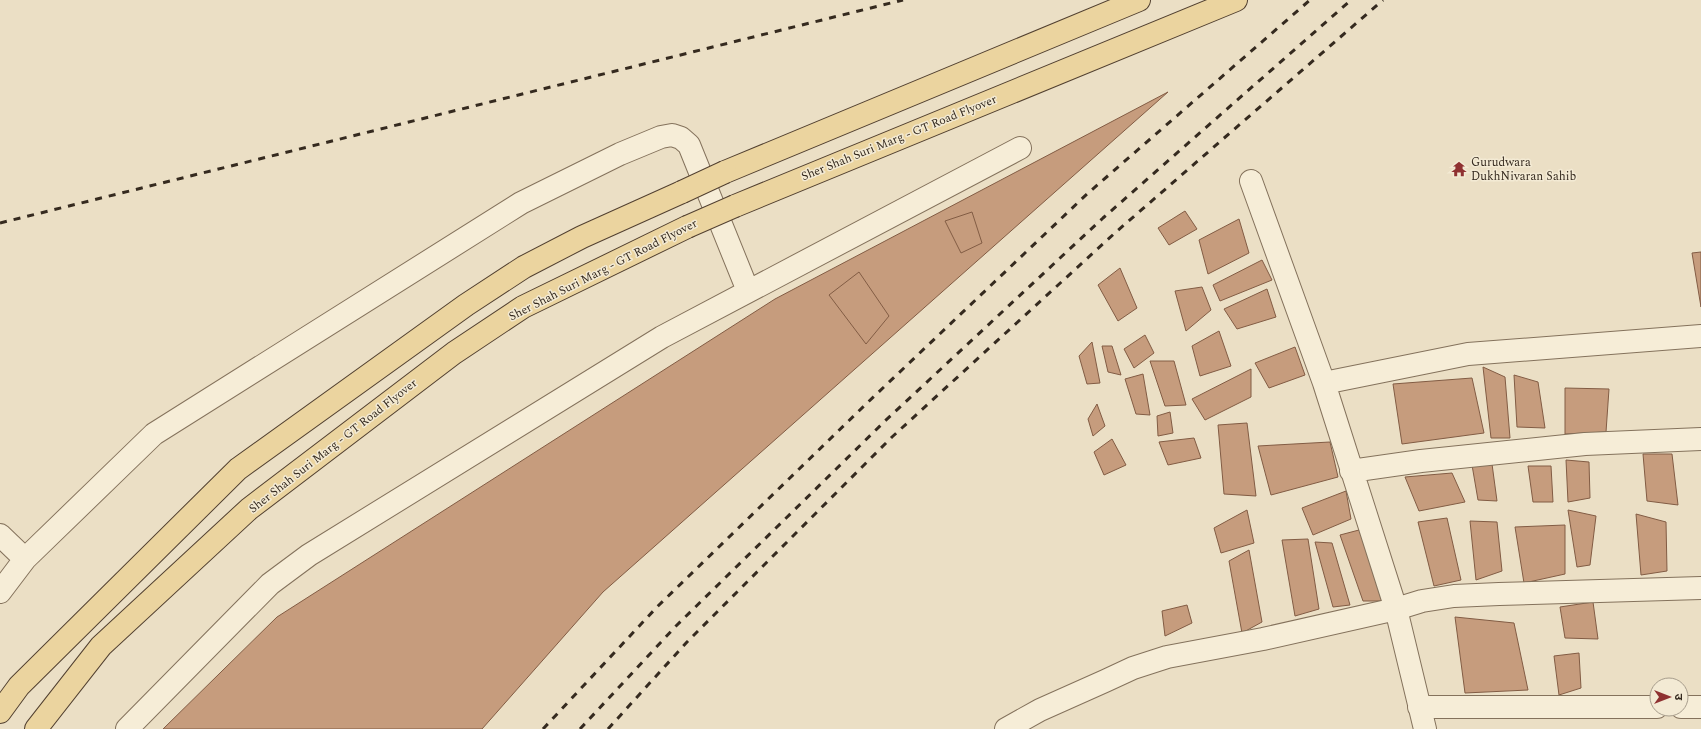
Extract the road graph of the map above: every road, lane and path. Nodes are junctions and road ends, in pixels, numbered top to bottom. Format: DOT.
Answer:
graph roads {
  1 [pos="1138,0"];
  2 [pos="1236,0"];
  3 [pos="1020,148"];
  4 [pos="1251,181"];
  5 [pos="748,291"];
  6 [pos="1701,336"];
  7 [pos="1324,383"];
  8 [pos="1701,439"];
  9 [pos="1351,471"];
  10 [pos="0,535"];
  11 [pos="25,559"];
  12 [pos="1701,588"];
  13 [pos="0,592"];
  14 [pos="1396,609"];
  15 [pos="1419,707"];
  16 [pos="1649,707"];
  17 [pos="1689,707"];
  18 [pos="1701,707"];
  19 [pos="0,712"];
  20 [pos="36,729"];
  21 [pos="127,729"];
  22 [pos="1006,729"];
  23 [pos="1425,729"];
  1 -- 19 [label="main road, bridge"];
  2 -- 20 [label="main road, Sher Shah Suri Marg - GT Road Flyover, bridge"];
  3 -- 5 [label="street"];
  4 -- 7 [label="street"];
  5 -- 11 [label="street"];
  5 -- 21 [label="street"];
  6 -- 7 [label="street"];
  7 -- 9 [label="street"];
  8 -- 9 [label="street"];
  9 -- 14 [label="street"];
  10 -- 11 [label="street"];
  11 -- 13 [label="street"];
  12 -- 14 [label="street"];
  14 -- 15 [label="street"];
  14 -- 22 [label="street"];
  15 -- 16 [label="street"];
  15 -- 23 [label="street"];
  17 -- 18 [label="street"];
}
